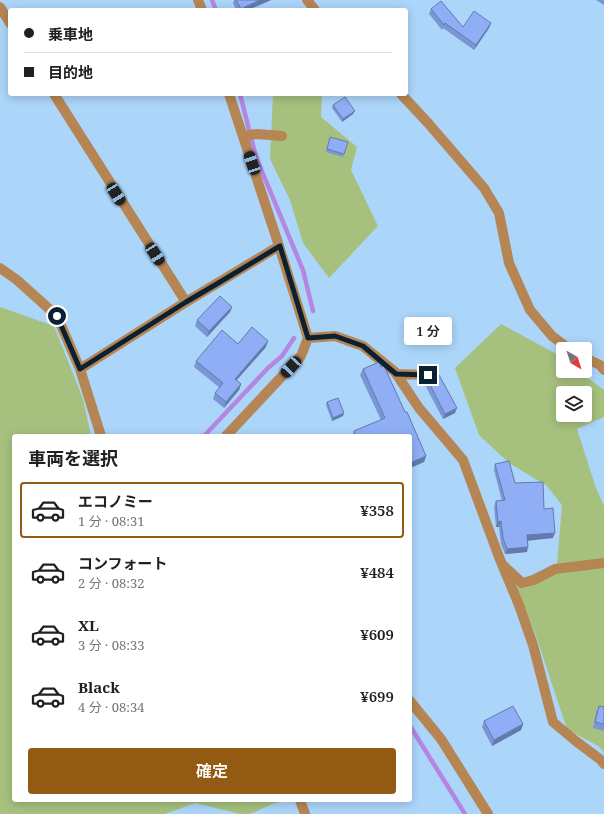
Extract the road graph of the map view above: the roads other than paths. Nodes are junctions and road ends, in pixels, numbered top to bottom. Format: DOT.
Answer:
graph roads {
  1 [pos="307,0"];
  2 [pos="0,7"];
  3 [pos="313,8"];
  4 [pos="8,21"];
  5 [pos="55,96"];
  6 [pos="231,96"];
  7 [pos="403,96"];
  8 [pos="244,136"];
  9 [pos="282,136"];
  10 [pos="280,246"];
  11 [pos="0,268"];
  12 [pos="186,302"];
  13 [pos="308,338"];
  14 [pos="560,342"];
  15 [pos="592,362"];
  16 [pos="80,369"];
  17 [pos="604,370"];
  18 [pos="396,374"];
  19 [pos="428,375"];
  20 [pos="100,434"];
  21 [pos="228,434"];
  22 [pos="604,563"];
  23 [pos="502,564"];
  24 [pos="412,703"];
  25 [pos="604,764"];
  26 [pos="301,802"];
  27 [pos="305,814"];
  28 [pos="488,814"];
  1 -- 3 [label="street"];
  2 -- 4 [label="street"];
  5 -- 12 [label="street"];
  6 -- 8 [label="street"];
  7 -- 14 [label="street"];
  8 -- 9 [label="street"];
  8 -- 10 [label="street"];
  10 -- 12 [label="street"];
  10 -- 13 [label="street"];
  11 -- 16 [label="street"];
  12 -- 16 [label="street"];
  13 -- 18 [label="street"];
  13 -- 21 [label="street"];
  15 -- 17 [label="street"];
  16 -- 20 [label="street"];
  18 -- 19 [label="street"];
  18 -- 23 [label="street"];
  22 -- 23 [label="street"];
  23 -- 25 [label="street"];
  24 -- 28 [label="street"];
  26 -- 27 [label="street"];
}
